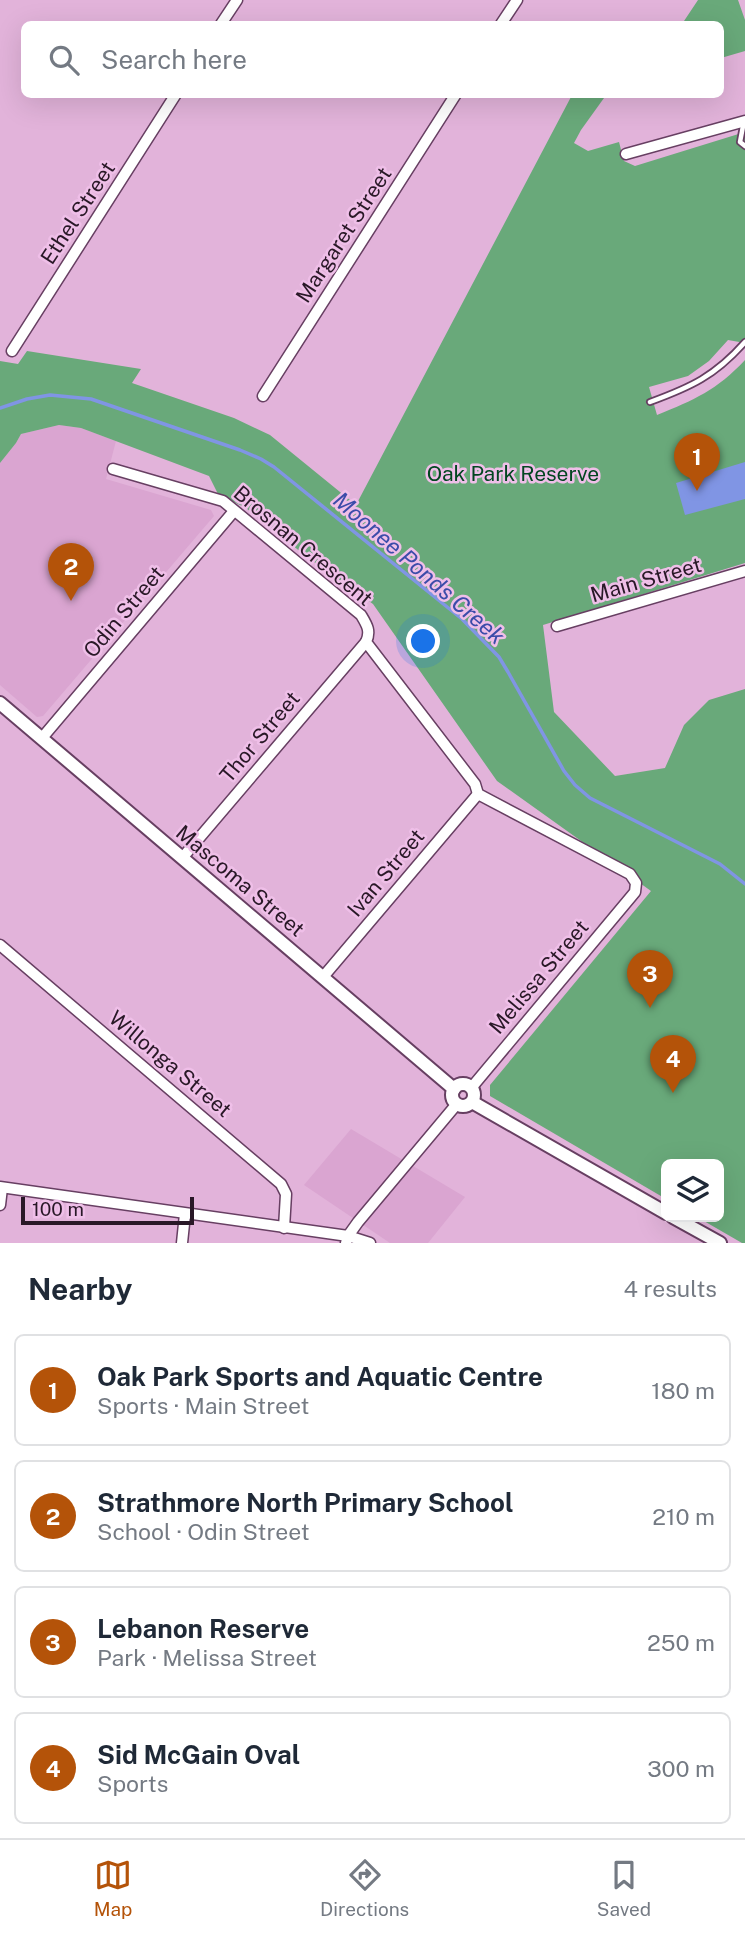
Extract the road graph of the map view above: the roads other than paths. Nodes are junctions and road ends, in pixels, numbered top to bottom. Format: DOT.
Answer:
graph roads {
  1 [pos="237,0"];
  2 [pos="517,0"];
  3 [pos="223,21"];
  4 [pos="503,21"];
  5 [pos="173,98"];
  6 [pos="453,98"];
  7 [pos="745,121"];
  8 [pos="745,146"];
  9 [pos="626,154"];
  10 [pos="745,342"];
  11 [pos="12,351"];
  12 [pos="263,396"];
  13 [pos="650,402"];
  14 [pos="113,469"];
  15 [pos="234,511"];
  16 [pos="745,572"];
  17 [pos="557,626"];
  18 [pos="366,642"];
  19 [pos="0,703"];
  20 [pos="42,738"];
  21 [pos="478,794"];
  22 [pos="183,858"];
  23 [pos="0,945"];
  24 [pos="323,977"];
  25 [pos="472,1087"];
  26 [pos="454,1088"];
  27 [pos="472,1102"];
  28 [pos="456,1105"];
  29 [pos="1,1187"];
  30 [pos="0,1205"];
  31 [pos="661,1210"];
  32 [pos="186,1214"];
  33 [pos="682,1222"];
  34 [pos="284,1228"];
  35 [pos="347,1239"];
  36 [pos="182,1243"];
  37 [pos="370,1243"];
  38 [pos="720,1243"];
  1 -- 3 [label="street"];
  2 -- 4 [label="street"];
  5 -- 11 [label="street, Ethel Street"];
  6 -- 12 [label="street, Margaret Street"];
  7 -- 8 [label="lane"];
  7 -- 9 [label="street"];
  10 -- 13 [label="lane"];
  14 -- 15 [label="street, Brosnan Crescent"];
  15 -- 18 [label="street, Brosnan Crescent"];
  15 -- 20 [label="street, Odin Street"];
  16 -- 17 [label="street, Main Street"];
  18 -- 21 [label="street, Brosnan Crescent"];
  18 -- 22 [label="street, Thor Street"];
  19 -- 20 [label="main road, Mascoma Street"];
  20 -- 22 [label="main road, Mascoma Street"];
  21 -- 24 [label="street, Ivan Street"];
  21 -- 25 [label="street, Melissa Street"];
  22 -- 24 [label="main road, Mascoma Street"];
  23 -- 34 [label="street, Willonga Street"];
  24 -- 26 [label="main road, Mascoma Street"];
  25 -- 26 [label="main road"];
  25 -- 27 [label="main road"];
  26 -- 28 [label="main road"];
  27 -- 28 [label="main road"];
  27 -- 31 [label="main road"];
  28 -- 35 [label="street"];
  29 -- 30 [label="street"];
  29 -- 32 [label="street"];
  32 -- 34 [label="street"];
  32 -- 36 [label="street"];
  33 -- 38 [label="main road"];
  34 -- 35 [label="street"];
  35 -- 37 [label="street"];
}
